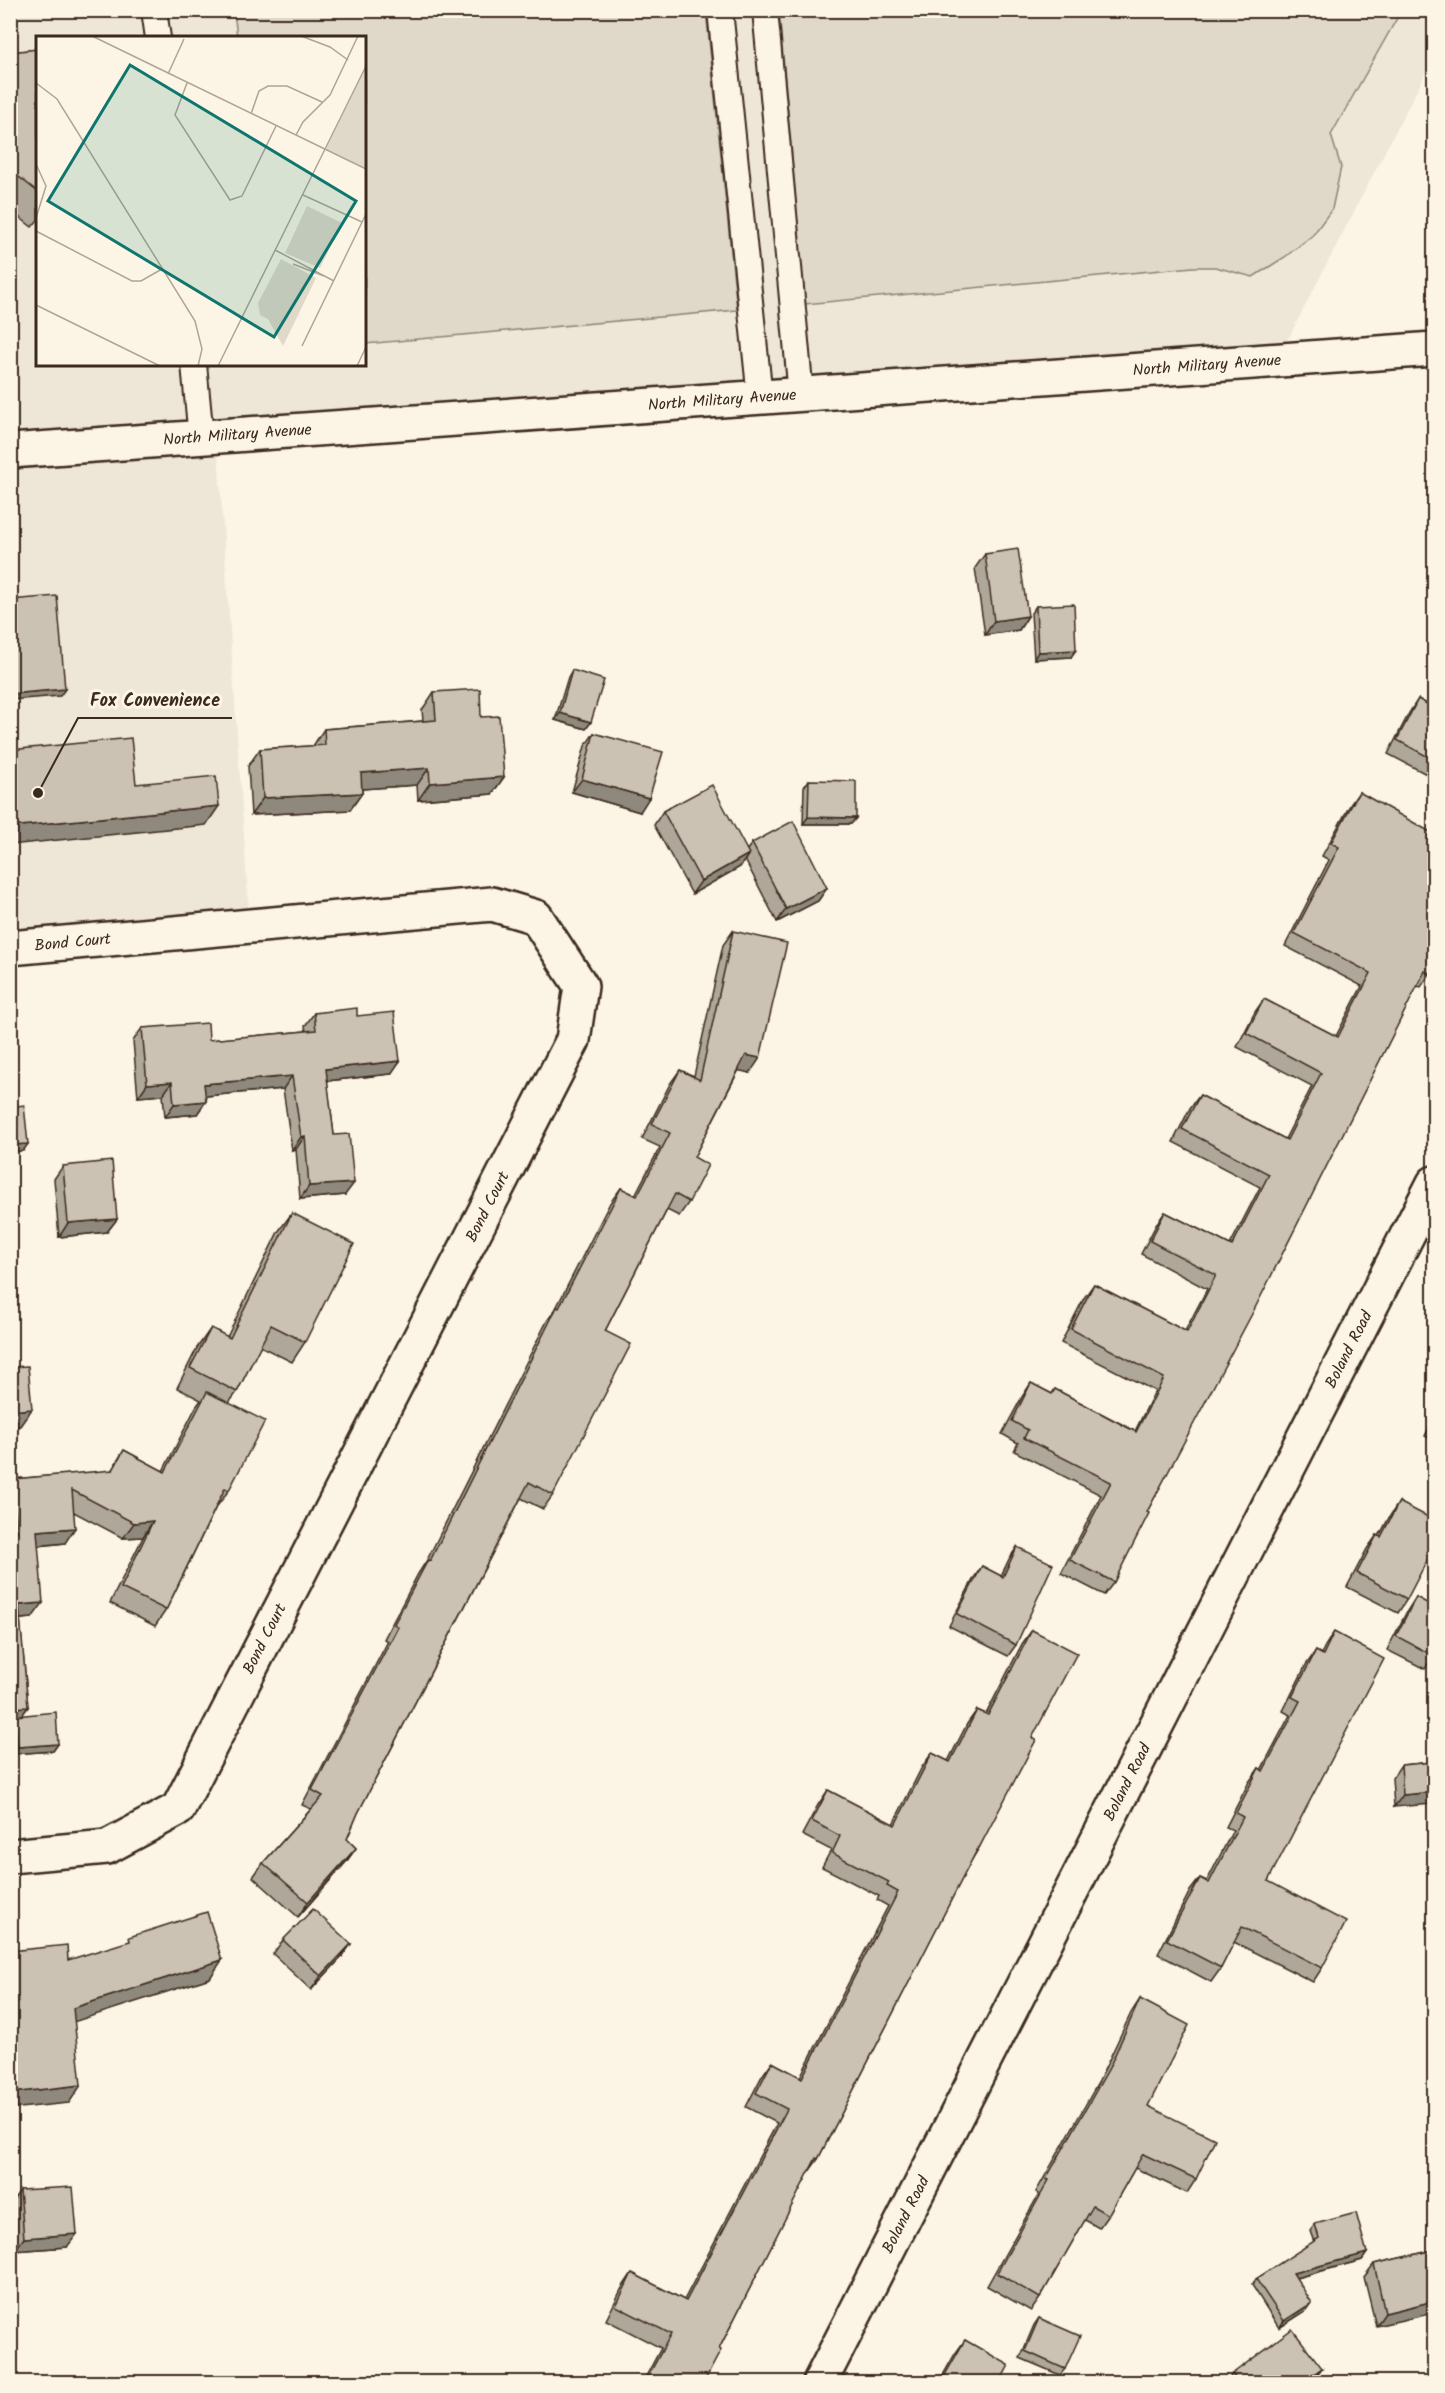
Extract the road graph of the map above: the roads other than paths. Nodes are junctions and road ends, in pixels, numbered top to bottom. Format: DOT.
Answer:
graph roads {
  1 [pos="154,10"];
  2 [pos="720,10"];
  3 [pos="765,10"];
  4 [pos="158,36"];
  5 [pos="1434,349"];
  6 [pos="194,366"];
  7 [pos="801,395"];
  8 [pos="760,398"];
  9 [pos="201,438"];
  10 [pos="10,451"];
  11 [pos="10,948"];
  12 [pos="1434,1186"];
  13 [pos="10,1856"];
  14 [pos="820,2382"];
  1 -- 4 [label="lane"];
  2 -- 8 [label="lane"];
  3 -- 7 [label="lane"];
  5 -- 7 [label="street, North Military Avenue"];
  6 -- 9 [label="lane"];
  7 -- 8 [label="street, North Military Avenue"];
  8 -- 9 [label="street, North Military Avenue"];
  9 -- 10 [label="street, North Military Avenue"];
  11 -- 13 [label="street, Bond Court"];
  12 -- 14 [label="street, Boland Road"];
}
